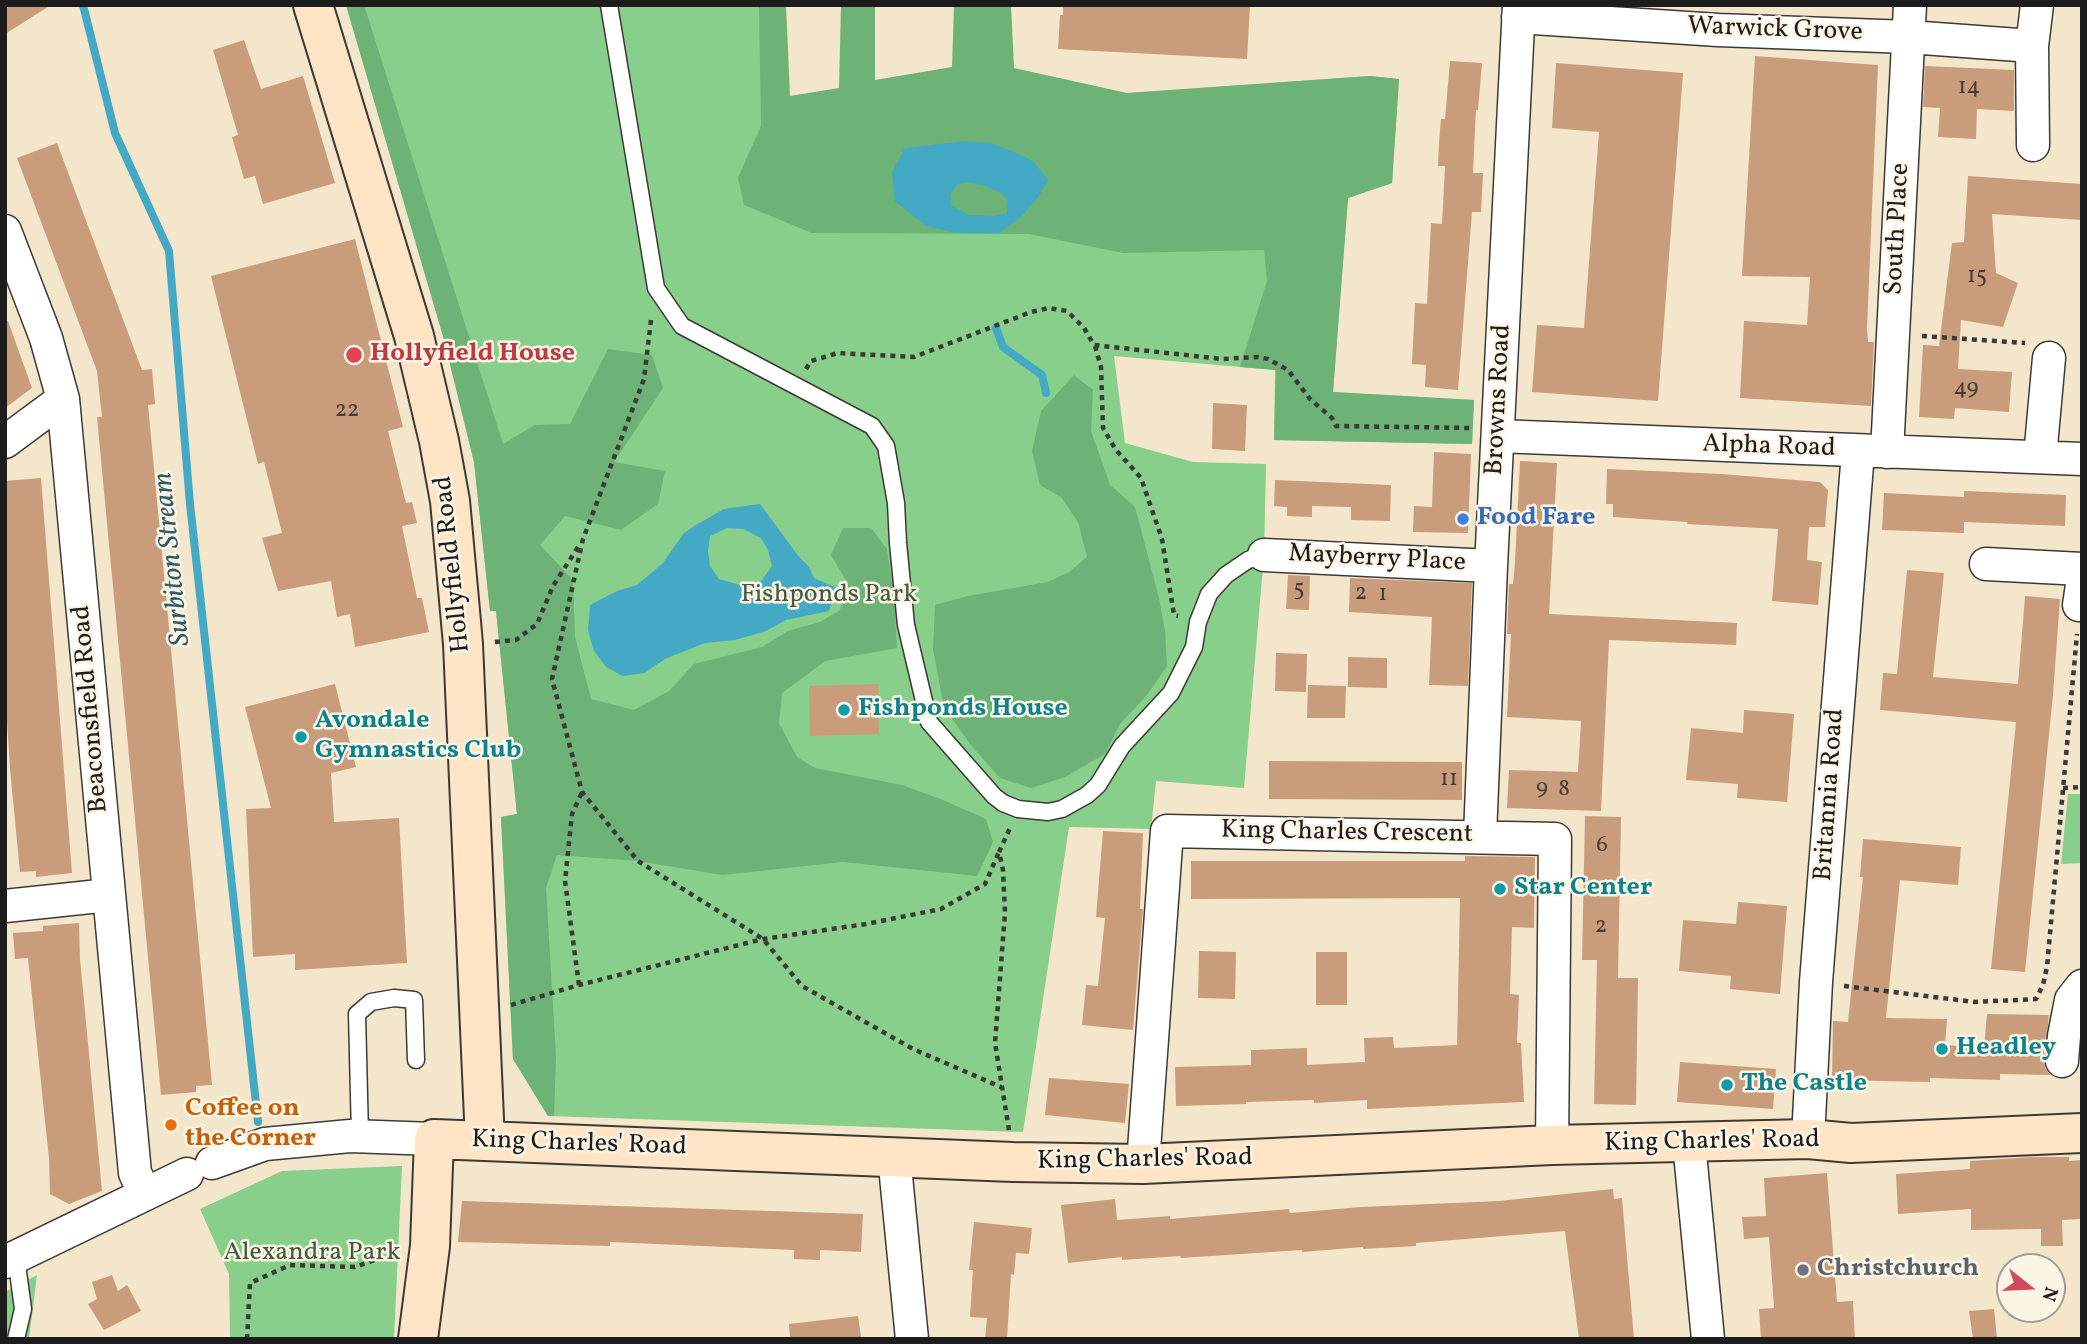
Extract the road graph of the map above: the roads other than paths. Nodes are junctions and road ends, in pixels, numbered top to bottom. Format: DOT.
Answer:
graph roads {
  1 [pos="313,5"];
  2 [pos="609,5"];
  3 [pos="1910,5"];
  4 [pos="2037,5"];
  5 [pos="1518,11"];
  6 [pos="1909,37"];
  7 [pos="2032,46"];
  8 [pos="2033,145"];
  9 [pos="5,231"];
  10 [pos="2049,358"];
  11 [pos="63,399"];
  12 [pos="1498,436"];
  13 [pos="5,442"];
  14 [pos="1872,452"];
  15 [pos="2040,457"];
  16 [pos="2082,459"];
  17 [pos="1264,555"];
  18 [pos="1986,564"];
  19 [pos="1491,566"];
  20 [pos="2082,569"];
  21 [pos="1480,836"];
  22 [pos="109,895"];
  23 [pos="5,905"];
  24 [pos="2082,986"];
  25 [pos="416,1060"];
  26 [pos="2062,1061"];
  27 [pos="2082,1133"];
  28 [pos="360,1136"];
  29 [pos="434,1139"];
  30 [pos="1808,1139"];
  31 [pos="485,1141"];
  32 [pos="1689,1143"];
  33 [pos="1552,1145"];
  34 [pos="894,1156"];
  35 [pos="1143,1164"];
  36 [pos="145,1194"];
  37 [pos="11,1259"];
  38 [pos="16,1339"];
  39 [pos="418,1339"];
  40 [pos="912,1339"];
  41 [pos="1709,1339"];
  1 -- 31 [label="street, Hollyfield Road"];
  2 -- 17 [label="lane"];
  3 -- 6 [label="street, South Place"];
  4 -- 7 [label="street"];
  5 -- 6 [label="street, Warwick Grove"];
  5 -- 12 [label="street, Browns Road"];
  6 -- 7 [label="street, Warwick Grove"];
  6 -- 14 [label="street, South Place"];
  7 -- 8 [label="street"];
  9 -- 11 [label="street, Beaconsfield Road"];
  10 -- 15 [label="street"];
  11 -- 13 [label="street"];
  11 -- 22 [label="street, Beaconsfield Road"];
  12 -- 14 [label="street, Alpha Road"];
  12 -- 19 [label="street, Browns Road"];
  14 -- 15 [label="street, Alpha Road"];
  14 -- 30 [label="street, Britannia Road"];
  15 -- 16 [label="street, Alpha Road"];
  17 -- 19 [label="street, Mayberry Place"];
  18 -- 20 [label="street"];
  19 -- 21 [label="street, Browns Road"];
  21 -- 33 [label="street, King Charles Crescent"];
  21 -- 35 [label="street, King Charles Crescent"];
  22 -- 23 [label="street"];
  22 -- 36 [label="street, Beaconsfield Road"];
  24 -- 26 [label="street"];
  25 -- 28 [label="lane"];
  27 -- 30 [label="street, King Charles' Road"];
  28 -- 29 [label="street, King Charles' Road"];
  28 -- 36 [label="street, King Charles' Road"];
  29 -- 31 [label="street, King Charles' Road"];
  29 -- 39 [label="street"];
  30 -- 32 [label="street, King Charles' Road"];
  31 -- 34 [label="street, King Charles' Road"];
  32 -- 33 [label="street, King Charles' Road"];
  32 -- 41 [label="street"];
  33 -- 35 [label="street, King Charles' Road"];
  34 -- 35 [label="street, King Charles' Road"];
  34 -- 40 [label="street"];
  36 -- 37 [label="street, King Charles' Road"];
  37 -- 38 [label="lane"];
}
